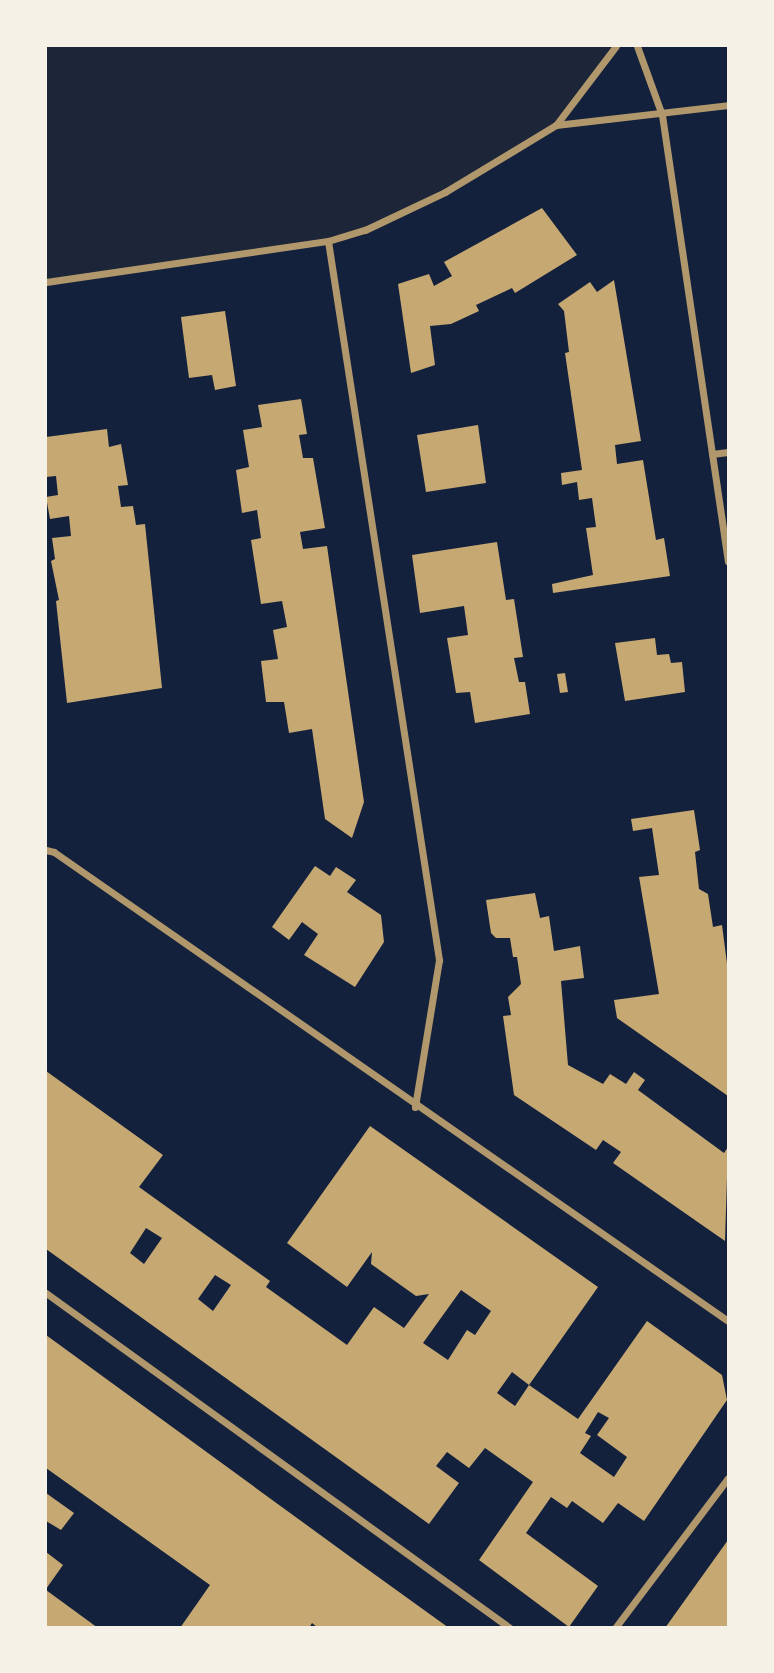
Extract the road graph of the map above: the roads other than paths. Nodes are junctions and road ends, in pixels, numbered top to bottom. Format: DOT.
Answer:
graph roads {
  1 [pos="616,46"];
  2 [pos="637,46"];
  3 [pos="729,105"];
  4 [pos="662,115"];
  5 [pos="556,125"];
  6 [pos="328,241"];
  7 [pos="46,282"];
  8 [pos="729,452"];
  9 [pos="712,454"];
  10 [pos="729,561"];
  11 [pos="46,850"];
  12 [pos="415,1107"];
  13 [pos="46,1293"];
  14 [pos="729,1321"];
  15 [pos="729,1478"];
  16 [pos="510,1628"];
  17 [pos="615,1628"];
  1 -- 5 [label="street"];
  2 -- 4 [label="street"];
  3 -- 4 [label="street"];
  4 -- 5 [label="street"];
  4 -- 9 [label="street"];
  5 -- 6 [label="street"];
  6 -- 7 [label="street"];
  6 -- 12 [label="street"];
  8 -- 9 [label="street"];
  9 -- 10 [label="street"];
  11 -- 12 [label="street"];
  12 -- 14 [label="street"];
  13 -- 16 [label="street"];
  15 -- 17 [label="street"];
}
